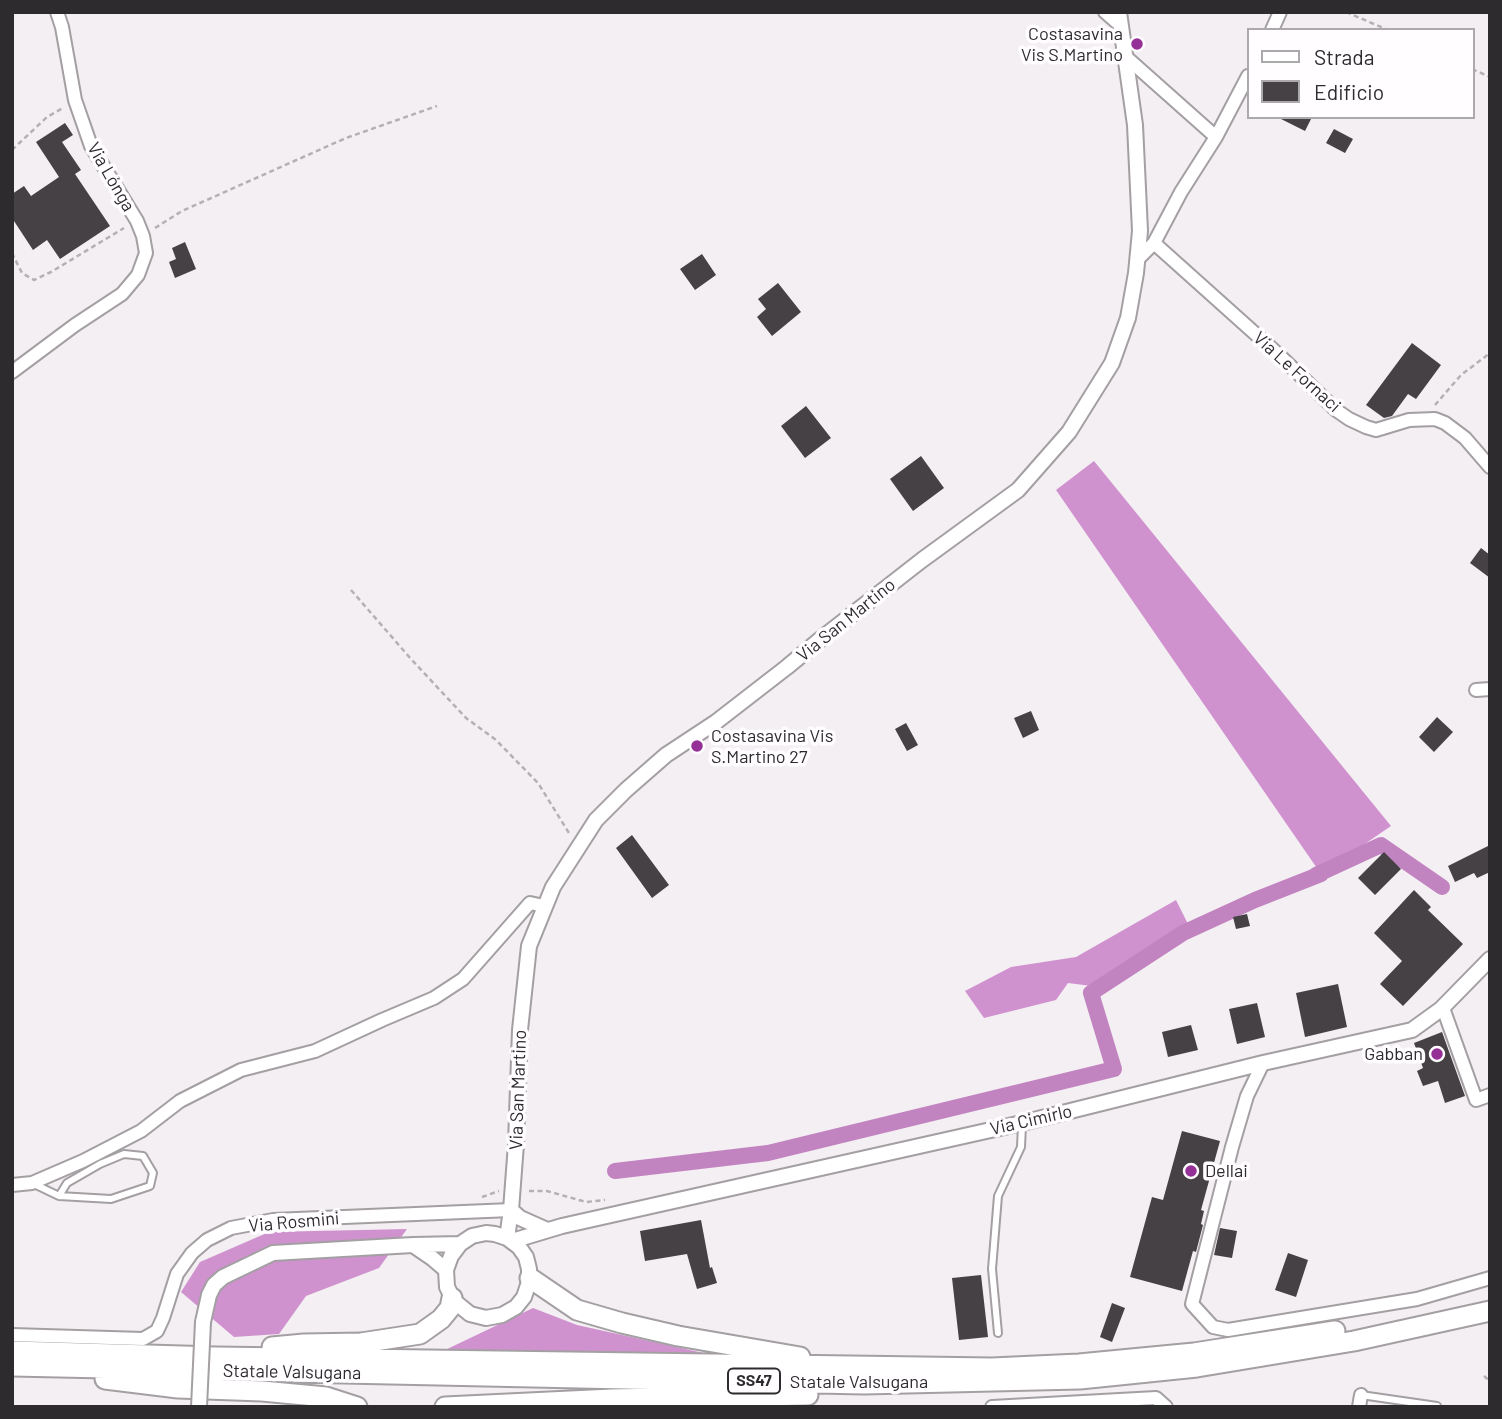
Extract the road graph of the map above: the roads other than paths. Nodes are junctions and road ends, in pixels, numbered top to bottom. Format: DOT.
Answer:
graph roads {
  1 [pos="57,12"];
  2 [pos="1105,12"];
  3 [pos="1280,12"];
  4 [pos="1120,19"];
  5 [pos="1273,28"];
  6 [pos="1126,57"];
  7 [pos="1246,80"];
  8 [pos="1216,137"];
  9 [pos="1154,243"];
  10 [pos="1138,259"];
  11 [pos="12,372"];
  12 [pos="1490,467"];
  13 [pos="1490,689"];
  14 [pos="1476,690"];
  15 [pos="544,906"];
  16 [pos="1490,959"];
  17 [pos="1443,1008"];
  18 [pos="1263,1063"];
  19 [pos="1490,1095"];
  20 [pos="1022,1123"];
  21 [pos="32,1183"];
  22 [pos="12,1185"];
  23 [pos="59,1196"];
  24 [pos="511,1210"];
  25 [pos="547,1230"];
  26 [pos="505,1238"];
  27 [pos="460,1244"];
  28 [pos="413,1245"];
  29 [pos="524,1254"];
  30 [pos="446,1270"];
  31 [pos="530,1278"];
  32 [pos="1490,1278"];
  33 [pos="452,1298"];
  34 [pos="1490,1298"];
  35 [pos="1490,1311"];
  36 [pos="998,1333"];
  37 [pos="12,1335"];
  38 [pos="216,1357"];
  39 [pos="14,1361"];
  40 [pos="864,1376"];
  41 [pos="1360,1401"];
  42 [pos="1437,1406"];
  43 [pos="199,1407"];
  44 [pos="358,1407"];
  45 [pos="445,1407"];
  46 [pos="992,1407"];
  47 [pos="1166,1407"];
  1 -- 11 [label="street, Via Lónga"];
  2 -- 4 [label="street"];
  3 -- 5 [label="street"];
  4 -- 6 [label="street, Via San Martino"];
  6 -- 8 [label="street"];
  6 -- 10 [label="street, Via San Martino"];
  7 -- 8 [label="street"];
  8 -- 9 [label="street"];
  9 -- 10 [label="street"];
  9 -- 12 [label="street, Via Le Fornaci"];
  10 -- 15 [label="street, Via San Martino"];
  13 -- 14 [label="street"];
  15 -- 21 [label="street"];
  15 -- 24 [label="street, Via San Martino"];
  16 -- 17 [label="street, Via Cimirlo"];
  17 -- 18 [label="street, Via Cimirlo"];
  17 -- 19 [label="street"];
  18 -- 20 [label="street, Via Cimirlo"];
  18 -- 32 [label="street"];
  20 -- 25 [label="street, Via Cimirlo"];
  20 -- 36 [label="lane"];
  21 -- 22 [label="street"];
  21 -- 23 [label="lane"];
  23 -- 23 [label="lane"];
  24 -- 25 [label="street"];
  24 -- 26 [label="street, Via San Martino"];
  24 -- 37 [label="street, Via Rosmini"];
  25 -- 26 [label="street, Via Cimirlo"];
  25 -- 29 [label="street"];
  26 -- 27 [label="street"];
  26 -- 29 [label="street"];
  27 -- 28 [label="street"];
  27 -- 30 [label="street"];
  28 -- 30 [label="street"];
  28 -- 43 [label="street, bridge"];
  29 -- 31 [label="street"];
  30 -- 33 [label="street"];
  31 -- 33 [label="street"];
  31 -- 40 [label="highway"];
  33 -- 38 [label="highway"];
  34 -- 40 [label="highway, Statale Valsugana / SS47"];
  35 -- 40 [label="highway, Statale Valsugana / SS47"];
  38 -- 39 [label="highway, Statale Valsugana / SS47"];
  38 -- 40 [label="highway, Statale Valsugana / SS47"];
  39 -- 40 [label="highway, Statale Valsugana / SS47"];
  39 -- 44 [label="highway"];
  40 -- 45 [label="highway"];
  41 -- 42 [label="lane"];
  46 -- 47 [label="street"];
}
